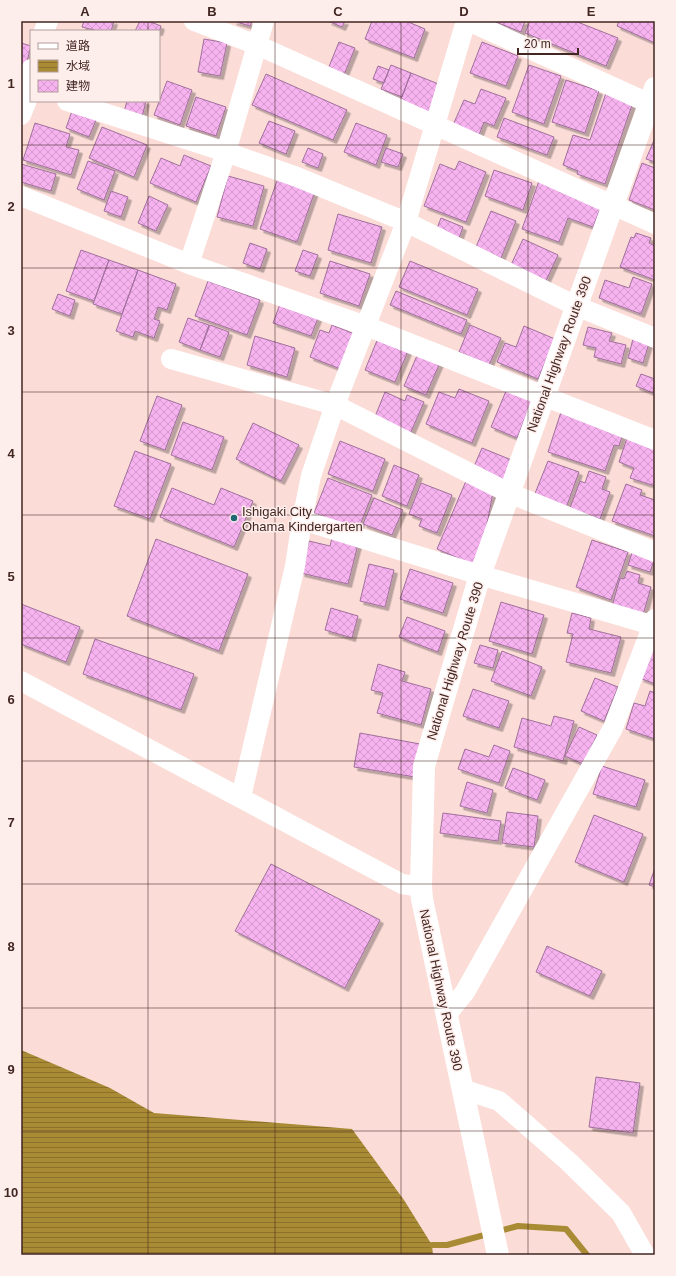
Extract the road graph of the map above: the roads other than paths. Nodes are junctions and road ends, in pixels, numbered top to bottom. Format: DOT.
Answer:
graph roads {
  1 [pos="194,21"];
  2 [pos="264,21"];
  3 [pos="467,21"];
  4 [pos="257,45"];
  5 [pos="30,74"];
  6 [pos="27,90"];
  7 [pos="653,99"];
  8 [pos="70,102"];
  9 [pos="21,115"];
  10 [pos="434,125"];
  11 [pos="226,152"];
  12 [pos="21,196"];
  13 [pos="612,205"];
  14 [pos="406,222"];
  15 [pos="655,224"];
  16 [pos="189,264"];
  17 [pos="576,306"];
  18 [pos="366,326"];
  19 [pos="655,338"];
  20 [pos="171,359"];
  21 [pos="544,395"];
  22 [pos="335,405"];
  23 [pos="655,440"];
  24 [pos="509,492"];
  25 [pos="302,520"];
  26 [pos="655,552"];
  27 [pos="480,575"];
  28 [pos="654,623"];
  29 [pos="21,681"];
  30 [pos="241,797"];
  31 [pos="421,887"];
  32 [pos="447,1014"];
  33 [pos="462,1089"];
  34 [pos="655,1250"];
  35 [pos="498,1255"];
  36 [pos="645,1255"];
  1 -- 4 [label="street"];
  2 -- 4 [label="street"];
  3 -- 7 [label="street"];
  3 -- 10 [label="street"];
  4 -- 10 [label="street"];
  4 -- 11 [label="street"];
  5 -- 6 [label="street"];
  6 -- 9 [label="street"];
  7 -- 13 [label="highway, National Highway Route 390"];
  8 -- 11 [label="street"];
  10 -- 13 [label="street"];
  10 -- 14 [label="street"];
  11 -- 14 [label="street"];
  11 -- 16 [label="street"];
  12 -- 16 [label="street"];
  13 -- 15 [label="street"];
  13 -- 17 [label="highway, National Highway Route 390"];
  14 -- 17 [label="street"];
  14 -- 18 [label="street"];
  16 -- 18 [label="street"];
  17 -- 19 [label="street"];
  17 -- 21 [label="highway, National Highway Route 390"];
  18 -- 21 [label="street"];
  18 -- 22 [label="street"];
  20 -- 22 [label="street"];
  21 -- 23 [label="street"];
  21 -- 24 [label="highway, National Highway Route 390"];
  22 -- 24 [label="street"];
  22 -- 25 [label="street"];
  24 -- 26 [label="street"];
  24 -- 27 [label="highway, National Highway Route 390"];
  25 -- 27 [label="street"];
  25 -- 30 [label="street"];
  27 -- 28 [label="street"];
  27 -- 31 [label="highway, National Highway Route 390"];
  28 -- 32 [label="street"];
  29 -- 30 [label="street"];
  30 -- 31 [label="street"];
  31 -- 32 [label="highway, National Highway Route 390"];
  32 -- 33 [label="highway, National Highway Route 390"];
  33 -- 35 [label="highway, National Highway Route 390"];
  33 -- 36 [label="street"];
  34 -- 36 [label="street"];
}
